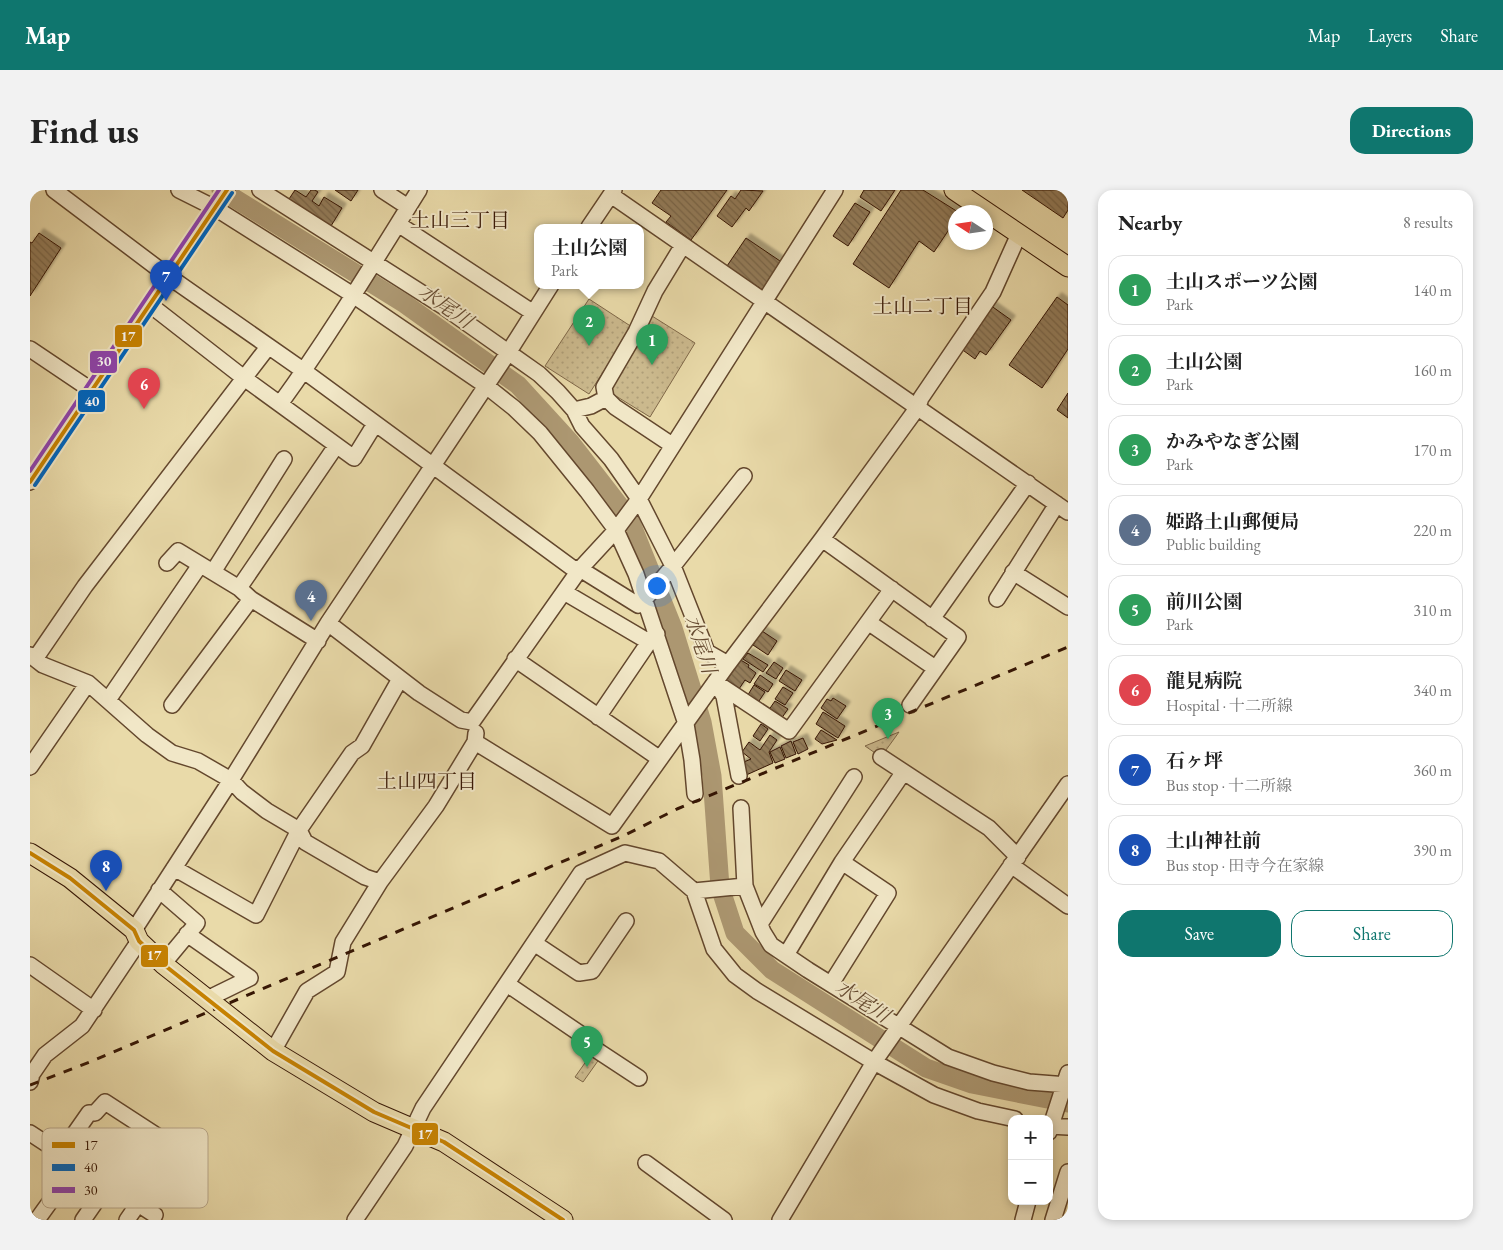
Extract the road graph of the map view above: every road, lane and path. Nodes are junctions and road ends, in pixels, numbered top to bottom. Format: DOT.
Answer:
graph roads {
  1 [pos="54,190"];
  2 [pos="179,190"];
  3 [pos="227,190"];
  4 [pos="260,190"];
  5 [pos="382,190"];
  6 [pos="419,190"];
  7 [pos="835,190"];
  8 [pos="954,190"];
  9 [pos="612,192"];
  10 [pos="408,207"];
  11 [pos="215,208"];
  12 [pos="398,224"];
  13 [pos="591,224"];
  14 [pos="1019,234"];
  15 [pos="683,245"];
  16 [pos="375,263"];
  17 [pos="1068,267"];
  18 [pos="168,276"];
  19 [pos="547,289"];
  20 [pos="353,295"];
  21 [pos="764,302"];
  22 [pos="149,304"];
  23 [pos="532,312"];
  24 [pos="268,347"];
  25 [pos="30,349"];
  26 [pos="508,353"];
  27 [pos="304,371"];
  28 [pos="244,378"];
  29 [pos="485,385"];
  30 [pos="92,390"];
  31 [pos="606,398"];
  32 [pos="280,404"];
  33 [pos="918,407"];
  34 [pos="574,410"];
  35 [pos="375,424"];
  36 [pos="672,445"];
  37 [pos="336,446"];
  38 [pos="284,459"];
  39 [pos="432,466"];
  40 [pos="744,476"];
  41 [pos="30,482"];
  42 [pos="1028,483"];
  43 [pos="639,498"];
  44 [pos="1063,508"];
  45 [pos="616,530"];
  46 [pos="822,539"];
  47 [pos="166,563"];
  48 [pos="673,566"];
  49 [pos="206,569"];
  50 [pos="580,570"];
  51 [pos="1013,572"];
  52 [pos="239,588"];
  53 [pos="892,590"];
  54 [pos="564,592"];
  55 [pos="251,598"];
  56 [pos="645,599"];
  57 [pos="996,599"];
  58 [pos="1068,607"];
  59 [pos="932,619"];
  60 [pos="868,622"];
  61 [pos="328,623"];
  62 [pos="653,638"];
  63 [pos="318,641"];
  64 [pos="32,657"];
  65 [pos="516,659"];
  66 [pos="728,664"];
  67 [pos="935,668"];
  68 [pos="400,679"];
  69 [pos="715,682"];
  70 [pos="88,683"];
  71 [pos="108,700"];
  72 [pos="172,705"];
  73 [pos="910,705"];
  74 [pos="598,717"];
  75 [pos="472,722"];
  76 [pos="686,724"];
  77 [pos="475,742"];
  78 [pos="880,757"];
  79 [pos="660,759"];
  80 [pos="30,767"];
  81 [pos="903,773"];
  82 [pos="739,776"];
  83 [pos="854,777"];
  84 [pos="231,780"];
  85 [pos="1068,784"];
  86 [pos="695,794"];
  87 [pos="741,808"];
  88 [pos="299,830"];
  89 [pos="30,853"];
  90 [pos="1015,861"];
  91 [pos="842,862"];
  92 [pos="174,868"];
  93 [pos="380,882"];
  94 [pos="745,886"];
  95 [pos="159,890"];
  96 [pos="694,891"];
  97 [pos="1068,906"];
  98 [pos="626,921"];
  99 [pos="760,924"];
  100 [pos="187,934"];
  101 [pos="136,936"];
  102 [pos="534,943"];
  103 [pos="786,955"];
  104 [pos="163,964"];
  105 [pos="30,965"];
  106 [pos="507,984"];
  107 [pos="831,984"];
  108 [pos="207,999"];
  109 [pos="94,1010"];
  110 [pos="900,1026"];
  111 [pos="273,1050"];
  112 [pos="874,1062"];
  113 [pos="31,1077"];
  114 [pos="639,1078"];
  115 [pos="1067,1081"];
  116 [pos="1008,1117"];
  117 [pos="1053,1120"];
  118 [pos="1068,1127"];
  119 [pos="78,1128"];
  120 [pos="145,1128"];
  121 [pos="1053,1128"];
  122 [pos="412,1130"];
  123 [pos="30,1133"];
  124 [pos="42,1141"];
  125 [pos="646,1163"];
  126 [pos="1068,1172"];
  127 [pos="1027,1205"];
  128 [pos="46,1208"];
  129 [pos="91,1208"];
  130 [pos="135,1208"];
  131 [pos="144,1208"];
  132 [pos="155,1215"];
  133 [pos="37,1220"];
  134 [pos="83,1220"];
  135 [pos="127,1220"];
  136 [pos="356,1220"];
  137 [pos="563,1220"];
  138 [pos="724,1220"];
  139 [pos="780,1220"];
  140 [pos="1023,1220"];
  141 [pos="1053,1220"];
  1 -- 18 [label="street"];
  2 -- 11 [label="street"];
  3 -- 11 [label="street"];
  4 -- 16 [label="street"];
  5 -- 10 [label="street"];
  6 -- 10 [label="street"];
  7 -- 21 [label="street"];
  8 -- 14 [label="main road"];
  9 -- 13 [label="street"];
  9 -- 15 [label="street"];
  10 -- 12 [label="street"];
  11 -- 18 [label="street"];
  11 -- 20 [label="street"];
  12 -- 16 [label="street"];
  12 -- 23 [label="street"];
  14 -- 17 [label="main road"];
  14 -- 33 [label="street"];
  15 -- 21 [label="street"];
  15 -- 31 [label="street"];
  16 -- 20 [label="street"];
  16 -- 26 [label="street"];
  18 -- 22 [label="street"];
  18 -- 24 [label="street"];
  19 -- 23 [label="street"];
  20 -- 27 [label="street"];
  20 -- 29 [label="street"];
  21 -- 33 [label="street"];
  21 -- 36 [label="street"];
  22 -- 28 [label="street"];
  22 -- 30 [label="street"];
  23 -- 26 [label="street"];
  24 -- 27 [label="street"];
  24 -- 28 [label="street"];
  25 -- 30 [label="street"];
  26 -- 29 [label="street"];
  26 -- 34 [label="street"];
  27 -- 32 [label="street"];
  27 -- 35 [label="street"];
  28 -- 32 [label="street"];
  28 -- 64 [label="street"];
  29 -- 39 [label="street"];
  29 -- 45 [label="street"];
  30 -- 41 [label="street"];
  31 -- 34 [label="street"];
  31 -- 36 [label="street"];
  32 -- 37 [label="street"];
  33 -- 42 [label="street"];
  33 -- 46 [label="street"];
  34 -- 43 [label="street"];
  35 -- 37 [label="street"];
  35 -- 39 [label="street"];
  36 -- 43 [label="street"];
  37 -- 52 [label="street"];
  38 -- 49 [label="street"];
  39 -- 50 [label="street"];
  39 -- 61 [label="street"];
  40 -- 48 [label="street"];
  42 -- 44 [label="street"];
  42 -- 59 [label="street"];
  43 -- 45 [label="street"];
  43 -- 48 [label="street"];
  44 -- 51 [label="street"];
  45 -- 50 [label="street"];
  45 -- 56 [label="street"];
  46 -- 53 [label="street"];
  46 -- 66 [label="street"];
  47 -- 49 [label="street"];
  48 -- 56 [label="street"];
  48 -- 66 [label="street"];
  49 -- 52 [label="street"];
  49 -- 71 [label="street"];
  50 -- 54 [label="street"];
  50 -- 56 [label="street"];
  51 -- 57 [label="street"];
  51 -- 58 [label="street"];
  52 -- 55 [label="street"];
  53 -- 59 [label="street"];
  53 -- 60 [label="street"];
  54 -- 62 [label="street"];
  54 -- 65 [label="street"];
  55 -- 63 [label="street"];
  55 -- 72 [label="street"];
  56 -- 62 [label="street"];
  59 -- 67 [label="street"];
  60 -- 67 [label="street"];
  60 -- 69 [label="street"];
  61 -- 63 [label="street"];
  61 -- 68 [label="street"];
  62 -- 74 [label="street"];
  62 -- 76 [label="street"];
  63 -- 84 [label="street"];
  64 -- 70 [label="street"];
  65 -- 74 [label="street"];
  65 -- 75 [label="street"];
  66 -- 69 [label="street"];
  67 -- 73 [label="street"];
  68 -- 75 [label="street"];
  68 -- 88 [label="street"];
  69 -- 76 [label="street"];
  69 -- 82 [label="street"];
  70 -- 71 [label="street"];
  70 -- 80 [label="street"];
  71 -- 84 [label="street"];
  74 -- 79 [label="street"];
  75 -- 77 [label="street"];
  76 -- 79 [label="street"];
  76 -- 86 [label="street"];
  77 -- 79 [label="street"];
  77 -- 93 [label="street"];
  78 -- 81 [label="street"];
  81 -- 90 [label="street"];
  81 -- 91 [label="street"];
  83 -- 99 [label="street"];
  84 -- 88 [label="street"];
  84 -- 92 [label="street"];
  85 -- 90 [label="street"];
  87 -- 94 [label="street"];
  88 -- 92 [label="street"];
  88 -- 93 [label="street"];
  89 -- 101 [label="main road"];
  90 -- 97 [label="street"];
  90 -- 110 [label="street"];
  91 -- 103 [label="street"];
  91 -- 107 [label="street"];
  92 -- 95 [label="street"];
  93 -- 111 [label="street"];
  94 -- 96 [label="street"];
  94 -- 99 [label="street"];
  95 -- 100 [label="street"];
  95 -- 101 [label="street"];
  96 -- 102 [label="street"];
  96 -- 112 [label="street"];
  98 -- 102 [label="street"];
  99 -- 103 [label="street"];
  100 -- 104 [label="street"];
  100 -- 108 [label="street"];
  101 -- 104 [label="main road"];
  101 -- 109 [label="street"];
  102 -- 106 [label="street"];
  103 -- 107 [label="street"];
  104 -- 108 [label="main road"];
  105 -- 109 [label="street"];
  106 -- 114 [label="street"];
  106 -- 122 [label="street"];
  107 -- 110 [label="street"];
  108 -- 111 [label="main road"];
  109 -- 113 [label="street"];
  110 -- 112 [label="street"];
  110 -- 115 [label="street"];
  111 -- 122 [label="main road"];
  112 -- 116 [label="street"];
  112 -- 139 [label="street"];
  115 -- 117 [label="street"];
  118 -- 121 [label="street"];
  119 -- 120 [label="street"];
  122 -- 136 [label="street"];
  122 -- 137 [label="main road"];
  123 -- 124 [label="street"];
  125 -- 138 [label="street"];
  126 -- 141 [label="street"];
  127 -- 140 [label="street"];
  128 -- 133 [label="street"];
  129 -- 134 [label="street"];
  130 -- 135 [label="street"];
  131 -- 132 [label="street"];
}
